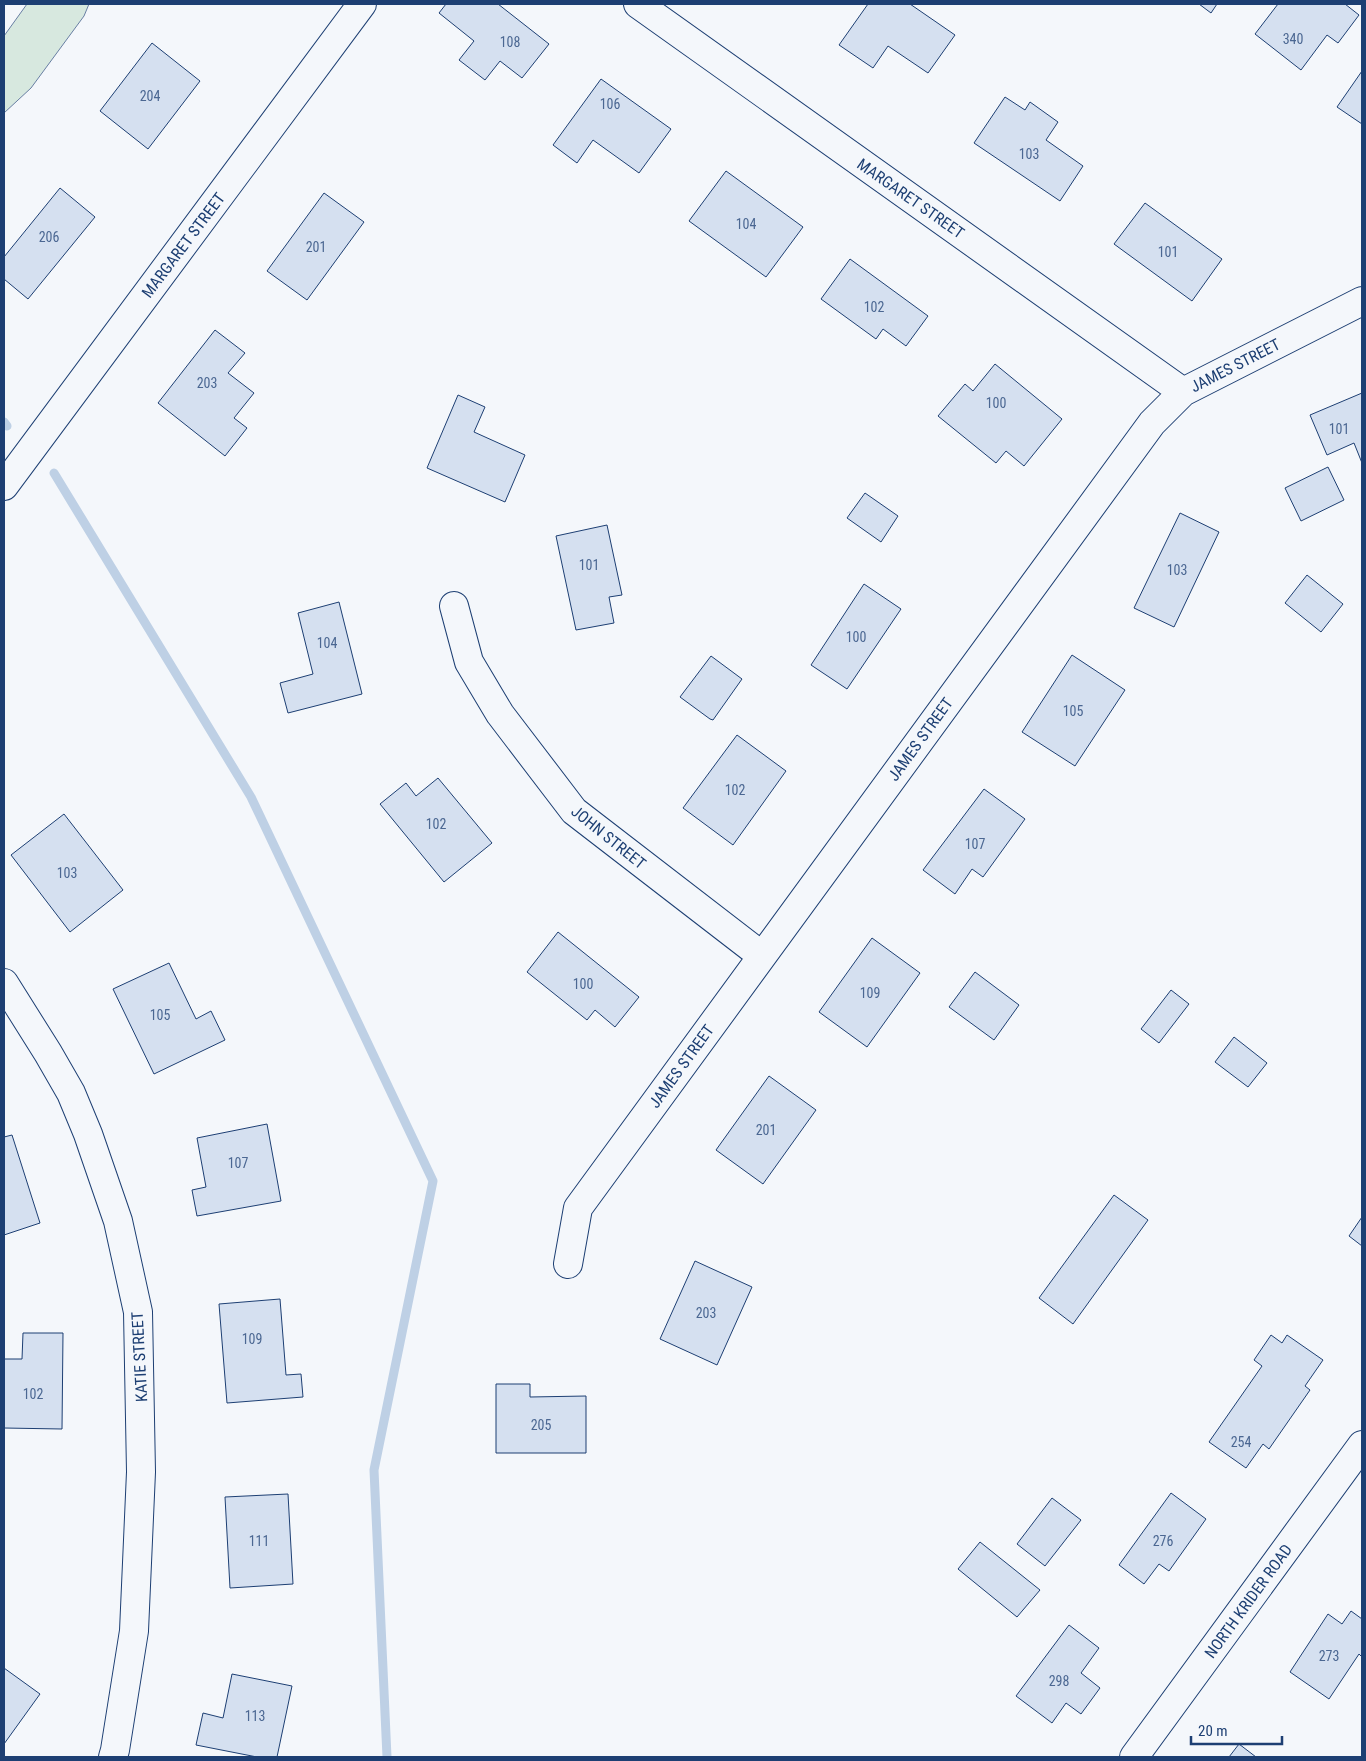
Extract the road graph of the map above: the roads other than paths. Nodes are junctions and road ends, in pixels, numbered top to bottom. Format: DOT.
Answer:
graph roads {
  1 [pos="362,4"];
  2 [pos="638,4"];
  3 [pos="1362,301"];
  4 [pos="1183,392"];
  5 [pos="4,486"];
  6 [pos="454,606"];
  7 [pos="762,956"];
  8 [pos="4,983"];
  9 [pos="568,1264"];
  10 [pos="1362,1445"];
  11 [pos="113,1757"];
  12 [pos="1134,1757"];
  1 -- 5 [label="street, MARGARET STREET"];
  2 -- 4 [label="street, MARGARET STREET"];
  3 -- 4 [label="street, JAMES STREET"];
  4 -- 7 [label="street, JAMES STREET"];
  6 -- 7 [label="street, JOHN STREET"];
  7 -- 9 [label="street, JAMES STREET"];
  8 -- 11 [label="street, KATIE STREET"];
  10 -- 12 [label="street, NORTH KRIDER ROAD"];
}
